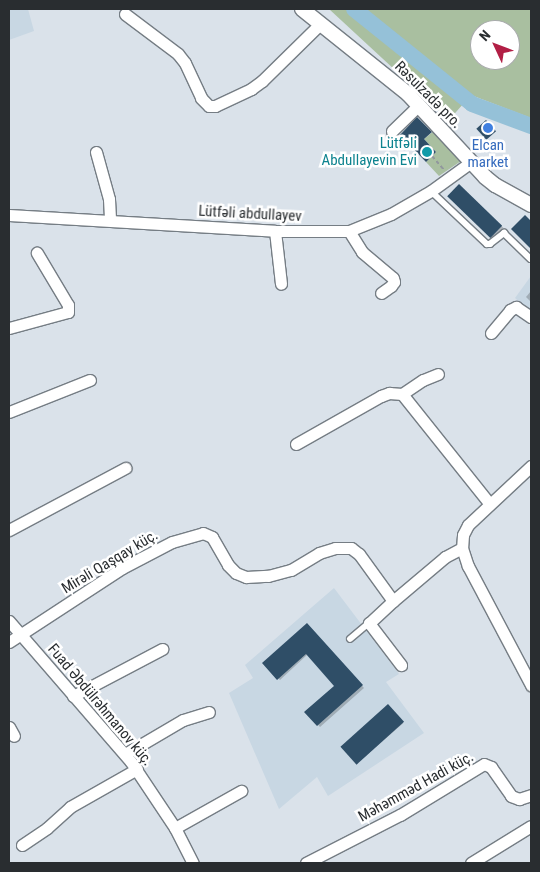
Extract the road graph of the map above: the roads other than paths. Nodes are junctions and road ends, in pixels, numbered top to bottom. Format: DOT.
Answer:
graph roads {
  1 [pos="302,9"];
  2 [pos="124,14"];
  3 [pos="320,24"];
  4 [pos="419,105"];
  5 [pos="392,131"];
  6 [pos="96,152"];
  7 [pos="471,162"];
  8 [pos="431,191"];
  9 [pos="531,204"];
  10 [pos="9,215"];
  11 [pos="110,220"];
  12 [pos="275,231"];
  13 [pos="349,231"];
  14 [pos="37,253"];
  15 [pos="531,259"];
  16 [pos="280,284"];
  17 [pos="381,293"];
  18 [pos="531,317"];
  19 [pos="9,328"];
  20 [pos="491,333"];
  21 [pos="438,374"];
  22 [pos="90,380"];
  23 [pos="402,394"];
  24 [pos="9,412"];
  25 [pos="296,444"];
  26 [pos="531,466"];
  27 [pos="125,468"];
  28 [pos="489,503"];
  29 [pos="9,530"];
  30 [pos="462,548"];
  31 [pos="392,602"];
  32 [pos="9,621"];
  33 [pos="369,623"];
  34 [pos="21,635"];
  35 [pos="350,639"];
  36 [pos="9,642"];
  37 [pos="162,649"];
  38 [pos="400,665"];
  39 [pos="531,685"];
  40 [pos="73,696"];
  41 [pos="209,712"];
  42 [pos="125,754"];
  43 [pos="137,769"];
  44 [pos="241,791"];
  45 [pos="531,795"];
  46 [pos="531,826"];
  47 [pos="175,828"];
  48 [pos="22,845"];
  49 [pos="192,863"];
  50 [pos="306,863"];
  51 [pos="471,863"];
  1 -- 3 [label="street, Rəsulzadə pro."];
  2 -- 3 [label="street"];
  3 -- 4 [label="street, Rəsulzadə pro."];
  4 -- 5 [label="street"];
  4 -- 7 [label="street, Rəsulzadə pro."];
  6 -- 11 [label="street"];
  7 -- 8 [label="street, Lütfəli abdullayev"];
  7 -- 9 [label="street, Rəsulzadə pro."];
  8 -- 13 [label="street, Lütfəli abdullayev"];
  8 -- 15 [label="lane"];
  10 -- 11 [label="street, Lütfəli abdullayev"];
  11 -- 12 [label="street, Lütfəli abdullayev"];
  12 -- 13 [label="street, Lütfəli abdullayev"];
  12 -- 16 [label="street"];
  13 -- 17 [label="street"];
  14 -- 19 [label="street"];
  18 -- 20 [label="street"];
  21 -- 23 [label="street"];
  22 -- 24 [label="street"];
  23 -- 25 [label="street"];
  23 -- 28 [label="street"];
  26 -- 28 [label="street"];
  27 -- 29 [label="street"];
  28 -- 30 [label="street"];
  30 -- 31 [label="street"];
  30 -- 39 [label="street"];
  31 -- 33 [label="street"];
  31 -- 34 [label="street, Mirəli Qaşqay küç."];
  32 -- 34 [label="street, Fuad Əbdülrəhmanov küç."];
  33 -- 35 [label="lane"];
  33 -- 38 [label="street"];
  34 -- 36 [label="street, Mirəli Qaşqay küç."];
  34 -- 40 [label="street, Fuad Əbdülrəhmanov küç."];
  37 -- 40 [label="street"];
  40 -- 42 [label="street, Fuad Əbdülrəhmanov küç."];
  41 -- 42 [label="street"];
  42 -- 43 [label="street, Fuad Əbdülrəhmanov küç."];
  43 -- 47 [label="street, Fuad Əbdülrəhmanov küç."];
  43 -- 48 [label="street"];
  44 -- 47 [label="street"];
  45 -- 50 [label="street, Məhəmməd Hadi küç."];
  46 -- 51 [label="street"];
  47 -- 49 [label="street, Fuad Əbdülrəhmanov küç."];
}
